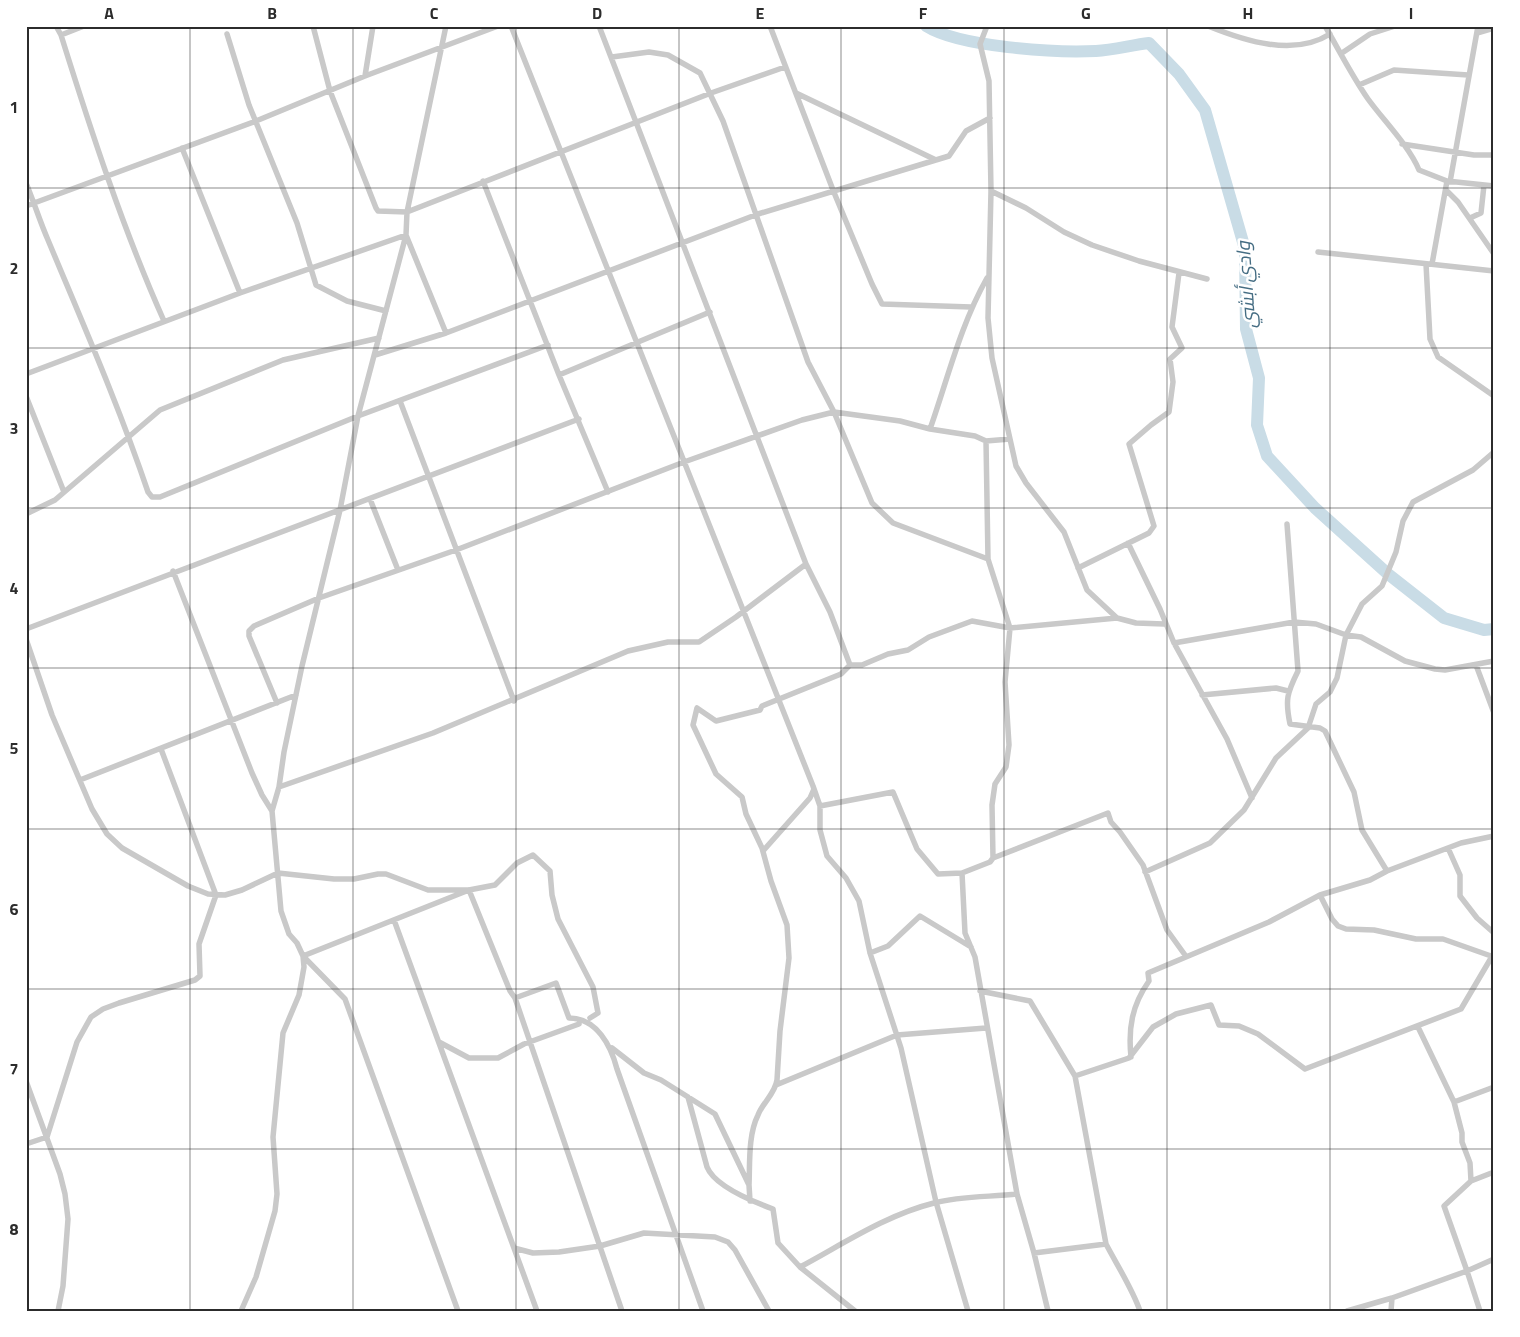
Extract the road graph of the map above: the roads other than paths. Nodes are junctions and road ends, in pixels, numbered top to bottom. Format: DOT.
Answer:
graph roads {
  1 [pos="56,26"];
  2 [pos="84,26"];
  3 [pos="313,26"];
  4 [pos="373,26"];
  5 [pos="439,26"];
  6 [pos="498,26"];
  7 [pos="511,26"];
  8 [pos="600,26"];
  9 [pos="770,26"];
  10 [pos="987,26"];
  11 [pos="1208,26"];
  12 [pos="1395,26"];
  13 [pos="446,27"];
  14 [pos="1494,28"];
  15 [pos="1328,29"];
  16 [pos="1478,30"];
  17 [pos="227,34"];
  18 [pos="61,35"];
  19 [pos="442,47"];
  20 [pos="1342,54"];
  21 [pos="612,57"];
  22 [pos="785,67"];
  23 [pos="1468,75"];
  24 [pos="366,76"];
  25 [pos="1359,85"];
  26 [pos="330,91"];
  27 [pos="711,93"];
  28 [pos="796,93"];
  29 [pos="990,118"];
  30 [pos="256,121"];
  31 [pos="636,123"];
  32 [pos="1402,144"];
  33 [pos="182,148"];
  34 [pos="560,152"];
  35 [pos="1456,153"];
  36 [pos="1494,154"];
  37 [pos="936,161"];
  38 [pos="108,175"];
  39 [pos="483,181"];
  40 [pos="1449,182"];
  41 [pos="26,183"];
  42 [pos="1484,185"];
  43 [pos="1494,186"];
  44 [pos="833,190"];
  45 [pos="1446,190"];
  46 [pos="991,192"];
  47 [pos="34,203"];
  48 [pos="26,206"];
  49 [pos="407,212"];
  50 [pos="758,214"];
  51 [pos="1470,218"];
  52 [pos="406,235"];
  53 [pos="683,244"];
  54 [pos="1318,252"];
  55 [pos="1494,254"];
  56 [pos="1429,264"];
  57 [pos="313,269"];
  58 [pos="608,270"];
  59 [pos="1494,270"];
  60 [pos="1179,272"];
  61 [pos="988,277"];
  62 [pos="1207,279"];
  63 [pos="240,292"];
  64 [pos="531,302"];
  65 [pos="970,307"];
  66 [pos="386,312"];
  67 [pos="710,312"];
  68 [pos="164,321"];
  69 [pos="446,334"];
  70 [pos="379,338"];
  71 [pos="638,343"];
  72 [pos="548,345"];
  73 [pos="94,346"];
  74 [pos="375,355"];
  75 [pos="26,374"];
  76 [pos="559,375"];
  77 [pos="26,396"];
  78 [pos="1494,396"];
  79 [pos="400,401"];
  80 [pos="834,412"];
  81 [pos="358,416"];
  82 [pos="579,419"];
  83 [pos="930,429"];
  84 [pos="129,436"];
  85 [pos="757,437"];
  86 [pos="1010,439"];
  87 [pos="986,441"];
  88 [pos="1494,452"];
  89 [pos="684,462"];
  90 [pos="428,478"];
  91 [pos="64,492"];
  92 [pos="608,492"];
  93 [pos="370,499"];
  94 [pos="340,510"];
  95 [pos="26,514"];
  96 [pos="1286,524"];
  97 [pos="1128,543"];
  98 [pos="456,550"];
  99 [pos="988,559"];
  100 [pos="806,564"];
  101 [pos="1078,568"];
  102 [pos="398,570"];
  103 [pos="174,571"];
  104 [pos="319,598"];
  105 [pos="744,610"];
  106 [pos="1117,618"];
  107 [pos="1294,622"];
  108 [pos="1164,624"];
  109 [pos="26,628"];
  110 [pos="1010,628"];
  111 [pos="1346,635"];
  112 [pos="26,640"];
  113 [pos="1174,643"];
  114 [pos="1494,661"];
  115 [pos="850,665"];
  116 [pos="1476,665"];
  117 [pos="1288,691"];
  118 [pos="296,695"];
  119 [pos="1202,695"];
  120 [pos="514,701"];
  121 [pos="778,701"];
  122 [pos="277,703"];
  123 [pos="1494,713"];
  124 [pos="234,721"];
  125 [pos="1308,728"];
  126 [pos="161,749"];
  127 [pos="80,780"];
  128 [pos="280,787"];
  129 [pos="814,789"];
  130 [pos="1252,798"];
  131 [pos="820,806"];
  132 [pos="272,811"];
  133 [pos="1494,836"];
  134 [pos="1448,848"];
  135 [pos="763,851"];
  136 [pos="994,858"];
  137 [pos="1387,871"];
  138 [pos="1145,872"];
  139 [pos="278,873"];
  140 [pos="962,873"];
  141 [pos="469,890"];
  142 [pos="216,895"];
  143 [pos="1320,895"];
  144 [pos="394,920"];
  145 [pos="1494,934"];
  146 [pos="971,948"];
  147 [pos="870,953"];
  148 [pos="1185,955"];
  149 [pos="1492,955"];
  150 [pos="303,956"];
  151 [pos="980,991"];
  152 [pos="516,998"];
  153 [pos="590,1018"];
  154 [pos="579,1024"];
  155 [pos="986,1028"];
  156 [pos="1418,1028"];
  157 [pos="897,1036"];
  158 [pos="438,1042"];
  159 [pos="530,1042"];
  160 [pos="612,1048"];
  161 [pos="1131,1057"];
  162 [pos="1075,1076"];
  163 [pos="26,1081"];
  164 [pos="776,1085"];
  165 [pos="1494,1086"];
  166 [pos="688,1097"];
  167 [pos="1454,1102"];
  168 [pos="47,1137"];
  169 [pos="26,1144"];
  170 [pos="1494,1172"];
  171 [pos="1470,1181"];
  172 [pos="748,1185"];
  173 [pos="1017,1194"];
  174 [pos="750,1201"];
  175 [pos="936,1202"];
  176 [pos="678,1236"];
  177 [pos="1106,1244"];
  178 [pos="600,1246"];
  179 [pos="514,1248"];
  180 [pos="1034,1253"];
  181 [pos="1494,1260"];
  182 [pos="800,1268"];
  183 [pos="1467,1271"];
  184 [pos="1392,1298"];
  185 [pos="58,1311"];
  186 [pos="241,1311"];
  187 [pos="458,1311"];
  188 [pos="537,1311"];
  189 [pos="622,1311"];
  190 [pos="703,1311"];
  191 [pos="769,1311"];
  192 [pos="855,1311"];
  193 [pos="968,1311"];
  194 [pos="1048,1311"];
  195 [pos="1140,1311"];
  196 [pos="1347,1311"];
  197 [pos="1391,1311"];
  198 [pos="1480,1311"];
  1 -- 18 [label="street"];
  2 -- 18 [label="street"];
  3 -- 26 [label="street"];
  4 -- 24 [label="street"];
  5 -- 13 [label="street"];
  6 -- 19 [label="street"];
  7 -- 34 [label="street"];
  8 -- 21 [label="street"];
  9 -- 22 [label="street"];
  10 -- 29 [label="street"];
  11 -- 15 [label="street"];
  12 -- 20 [label="street"];
  13 -- 19 [label="street"];
  14 -- 16 [label="street"];
  15 -- 20 [label="street"];
  16 -- 23 [label="street"];
  17 -- 30 [label="street"];
  18 -- 38 [label="street"];
  19 -- 24 [label="street"];
  19 -- 49 [label="street"];
  20 -- 25 [label="street"];
  21 -- 27 [label="street"];
  21 -- 31 [label="street"];
  22 -- 27 [label="street"];
  22 -- 28 [label="street"];
  23 -- 25 [label="street"];
  23 -- 35 [label="street"];
  24 -- 26 [label="street"];
  25 -- 32 [label="street"];
  26 -- 30 [label="street"];
  26 -- 49 [label="street"];
  27 -- 31 [label="street"];
  27 -- 50 [label="street"];
  28 -- 37 [label="street"];
  28 -- 44 [label="street"];
  29 -- 37 [label="street"];
  29 -- 46 [label="street"];
  30 -- 33 [label="street"];
  30 -- 57 [label="street"];
  31 -- 34 [label="street"];
  31 -- 53 [label="street"];
  32 -- 35 [label="street"];
  32 -- 40 [label="street"];
  33 -- 38 [label="street"];
  33 -- 63 [label="street"];
  34 -- 39 [label="street"];
  34 -- 58 [label="street"];
  35 -- 36 [label="street"];
  35 -- 40 [label="street"];
  37 -- 44 [label="street"];
  38 -- 47 [label="street"];
  38 -- 68 [label="street"];
  39 -- 49 [label="street"];
  39 -- 64 [label="street"];
  40 -- 42 [label="street"];
  40 -- 45 [label="street"];
  41 -- 47 [label="street"];
  42 -- 43 [label="street"];
  42 -- 51 [label="street"];
  44 -- 50 [label="street"];
  44 -- 65 [label="street"];
  45 -- 51 [label="street"];
  45 -- 56 [label="street"];
  46 -- 60 [label="street"];
  46 -- 61 [label="street"];
  47 -- 48 [label="street"];
  47 -- 73 [label="street"];
  49 -- 52 [label="street"];
  50 -- 53 [label="street"];
  50 -- 80 [label="street"];
  51 -- 55 [label="street"];
  52 -- 57 [label="street"];
  52 -- 66 [label="street"];
  52 -- 69 [label="street"];
  53 -- 58 [label="street"];
  53 -- 67 [label="street"];
  54 -- 56 [label="street"];
  56 -- 59 [label="street"];
  56 -- 78 [label="street"];
  57 -- 63 [label="street"];
  57 -- 66 [label="street"];
  58 -- 64 [label="street"];
  58 -- 71 [label="street"];
  60 -- 62 [label="street"];
  60 -- 97 [label="street"];
  61 -- 65 [label="street"];
  61 -- 86 [label="street"];
  63 -- 68 [label="street"];
  64 -- 69 [label="street"];
  64 -- 72 [label="street"];
  65 -- 83 [label="street"];
  66 -- 70 [label="street"];
  67 -- 71 [label="street"];
  67 -- 85 [label="street"];
  68 -- 73 [label="street"];
  69 -- 74 [label="street"];
  70 -- 74 [label="street"];
  70 -- 84 [label="street"];
  71 -- 76 [label="street"];
  71 -- 89 [label="street"];
  72 -- 76 [label="street"];
  72 -- 79 [label="street"];
  73 -- 75 [label="street"];
  73 -- 84 [label="street"];
  74 -- 81 [label="street"];
  76 -- 82 [label="street"];
  77 -- 91 [label="street"];
  79 -- 81 [label="street"];
  79 -- 90 [label="street"];
  80 -- 83 [label="street"];
  80 -- 85 [label="street"];
  80 -- 99 [label="street"];
  81 -- 84 [label="street"];
  81 -- 94 [label="street"];
  82 -- 90 [label="street"];
  82 -- 92 [label="street"];
  83 -- 87 [label="street"];
  84 -- 91 [label="street"];
  85 -- 89 [label="street"];
  85 -- 100 [label="street"];
  86 -- 87 [label="street"];
  86 -- 101 [label="street"];
  87 -- 99 [label="street"];
  88 -- 111 [label="street"];
  89 -- 92 [label="street"];
  89 -- 105 [label="street"];
  90 -- 93 [label="street"];
  90 -- 98 [label="street"];
  91 -- 95 [label="street"];
  92 -- 98 [label="street"];
  93 -- 94 [label="street"];
  93 -- 102 [label="street"];
  94 -- 103 [label="street"];
  94 -- 104 [label="street"];
  96 -- 107 [label="street"];
  97 -- 101 [label="street"];
  97 -- 108 [label="street"];
  98 -- 102 [label="street"];
  98 -- 120 [label="street"];
  99 -- 110 [label="street"];
  100 -- 105 [label="street"];
  100 -- 115 [label="street"];
  101 -- 106 [label="street"];
  102 -- 104 [label="street"];
  103 -- 109 [label="street"];
  103 -- 124 [label="street"];
  104 -- 118 [label="street"];
  104 -- 122 [label="street"];
  105 -- 120 [label="street"];
  105 -- 121 [label="street"];
  106 -- 108 [label="street"];
  106 -- 110 [label="street"];
  107 -- 111 [label="street"];
  107 -- 113 [label="street"];
  107 -- 117 [label="street"];
  108 -- 113 [label="street"];
  110 -- 115 [label="street"];
  110 -- 136 [label="street"];
  111 -- 116 [label="street"];
  111 -- 125 [label="street"];
  112 -- 127 [label="street"];
  113 -- 119 [label="street"];
  114 -- 116 [label="street"];
  115 -- 121 [label="street"];
  116 -- 123 [label="street"];
  117 -- 119 [label="street"];
  117 -- 125 [label="street"];
  118 -- 122 [label="street"];
  118 -- 128 [label="street"];
  119 -- 130 [label="street"];
  120 -- 128 [label="street"];
  121 -- 129 [label="street"];
  121 -- 135 [label="street"];
  122 -- 124 [label="street"];
  124 -- 126 [label="street"];
  124 -- 132 [label="street"];
  125 -- 130 [label="street"];
  125 -- 137 [label="street"];
  126 -- 127 [label="street"];
  126 -- 142 [label="street"];
  127 -- 142 [label="street"];
  128 -- 132 [label="street"];
  129 -- 131 [label="street"];
  129 -- 135 [label="street"];
  130 -- 138 [label="street"];
  131 -- 140 [label="street"];
  131 -- 147 [label="street"];
  132 -- 139 [label="street"];
  133 -- 134 [label="street"];
  134 -- 137 [label="street"];
  134 -- 145 [label="street"];
  135 -- 164 [label="street"];
  136 -- 138 [label="street"];
  136 -- 140 [label="street"];
  137 -- 143 [label="street"];
  138 -- 148 [label="street"];
  139 -- 141 [label="street"];
  139 -- 142 [label="street"];
  139 -- 150 [label="street"];
  140 -- 146 [label="street"];
  141 -- 144 [label="street"];
  141 -- 152 [label="street"];
  141 -- 153 [label="street"];
  142 -- 168 [label="street"];
  143 -- 148 [label="street"];
  143 -- 149 [label="street"];
  144 -- 150 [label="street"];
  144 -- 158 [label="street"];
  146 -- 147 [label="street"];
  146 -- 151 [label="street"];
  147 -- 157 [label="street"];
  148 -- 161 [label="street"];
  149 -- 156 [label="street"];
  150 -- 186 [label="street"];
  150 -- 187 [label="street"];
  151 -- 155 [label="street"];
  151 -- 162 [label="street"];
  152 -- 159 [label="street"];
  152 -- 160 [label="street"];
  154 -- 159 [label="street"];
  155 -- 157 [label="street"];
  155 -- 173 [label="street"];
  156 -- 161 [label="street"];
  156 -- 167 [label="street"];
  157 -- 164 [label="street"];
  157 -- 175 [label="street"];
  158 -- 159 [label="street"];
  158 -- 179 [label="street"];
  159 -- 178 [label="street"];
  160 -- 166 [label="street"];
  160 -- 176 [label="street"];
  161 -- 162 [label="street"];
  162 -- 177 [label="street"];
  163 -- 168 [label="street"];
  164 -- 172 [label="street"];
  165 -- 167 [label="street"];
  166 -- 172 [label="street"];
  166 -- 174 [label="street"];
  167 -- 171 [label="street"];
  168 -- 169 [label="street"];
  168 -- 185 [label="street"];
  170 -- 171 [label="street"];
  171 -- 183 [label="street"];
  172 -- 174 [label="street"];
  173 -- 175 [label="street"];
  173 -- 180 [label="street"];
  174 -- 182 [label="street"];
  175 -- 182 [label="street"];
  175 -- 193 [label="street"];
  176 -- 178 [label="street"];
  176 -- 190 [label="street"];
  176 -- 191 [label="street"];
  177 -- 180 [label="street"];
  177 -- 195 [label="street"];
  178 -- 179 [label="street"];
  178 -- 189 [label="street"];
  179 -- 188 [label="street"];
  180 -- 194 [label="street"];
  181 -- 183 [label="street"];
  182 -- 192 [label="street"];
  183 -- 184 [label="street"];
  183 -- 198 [label="street"];
  184 -- 196 [label="street"];
  184 -- 197 [label="street"];
}
